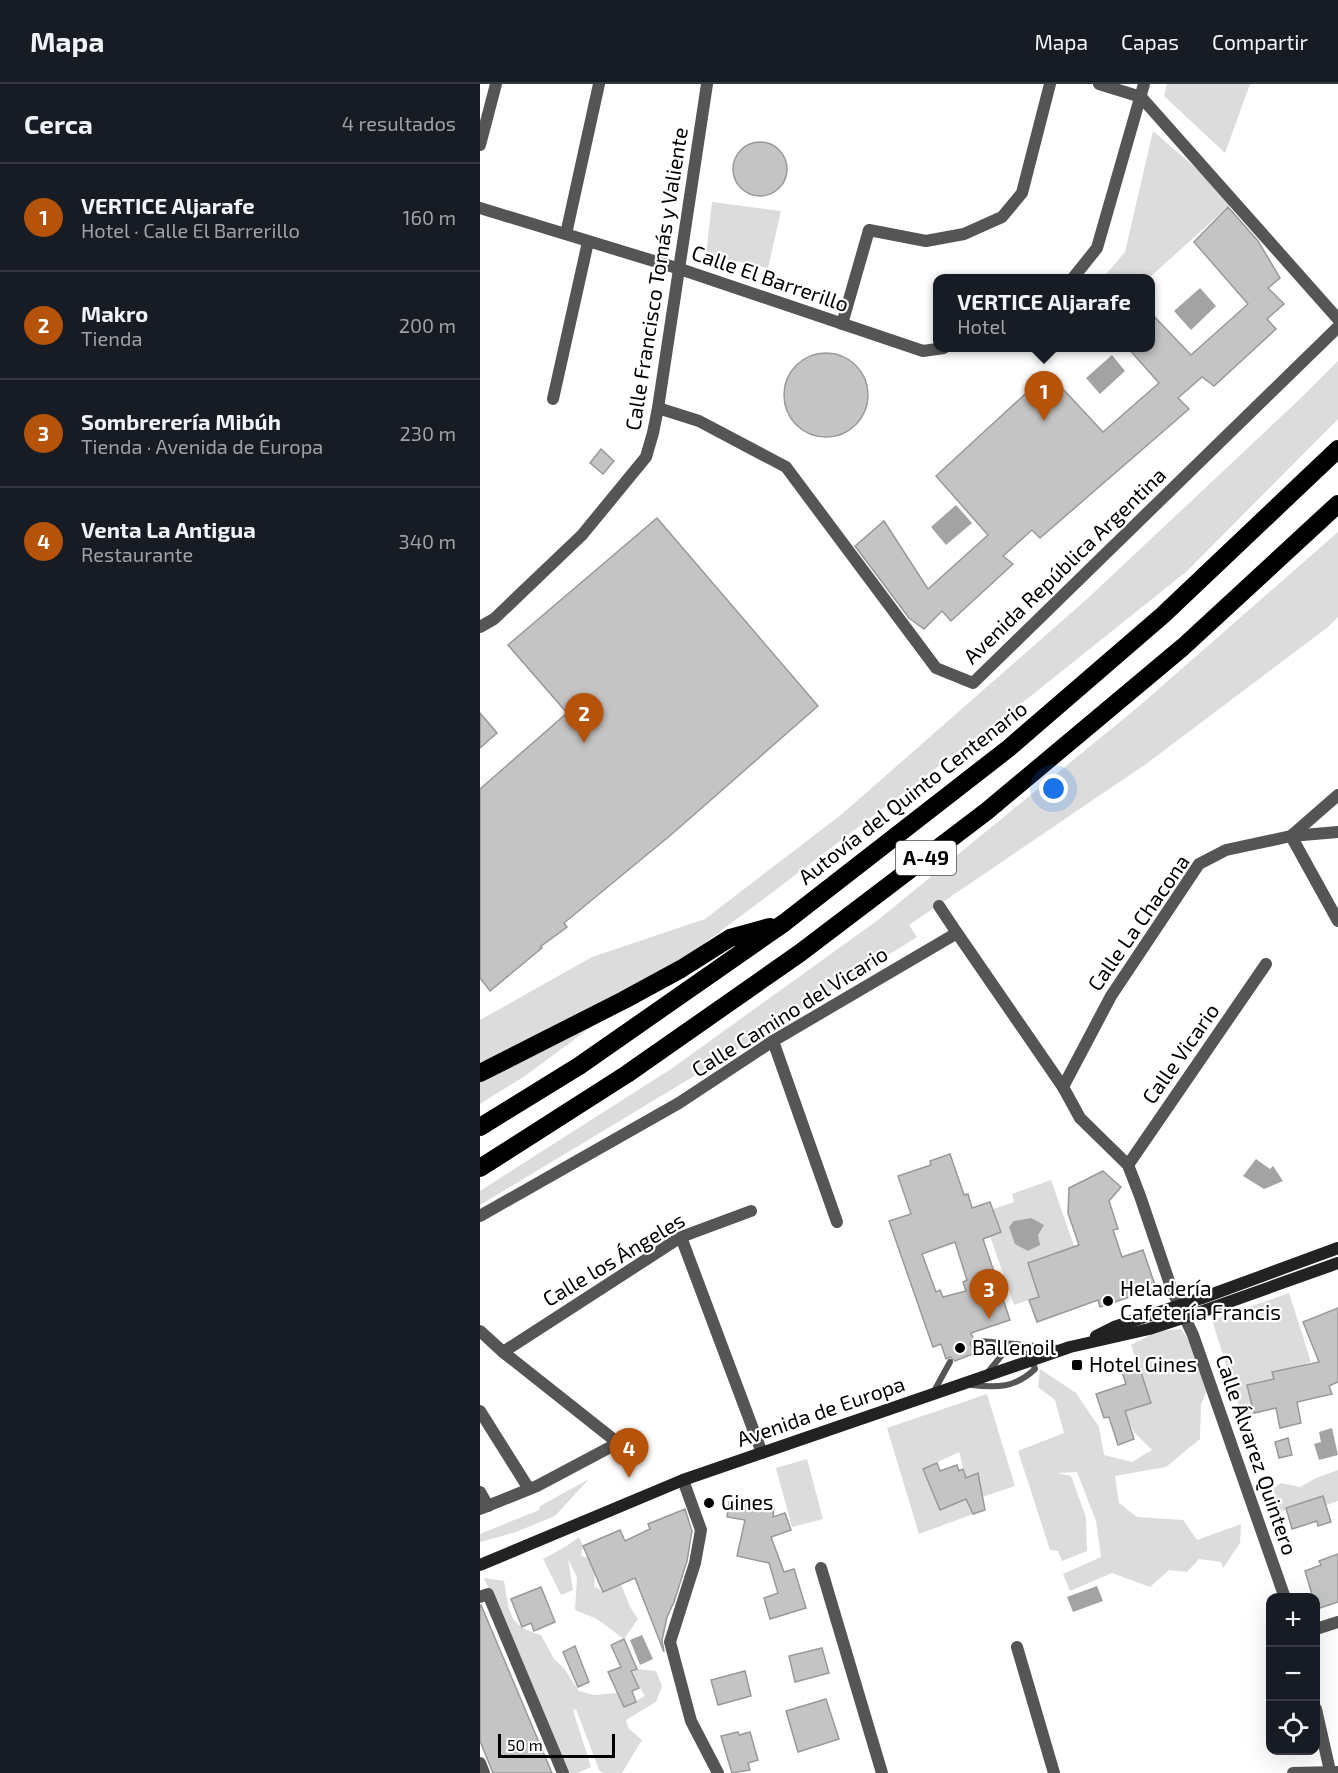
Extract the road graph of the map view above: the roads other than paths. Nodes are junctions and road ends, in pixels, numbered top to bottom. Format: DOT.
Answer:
graph roads {
  1 [pos="496,84"];
  2 [pos="599,84"];
  3 [pos="707,84"];
  4 [pos="1050,84"];
  5 [pos="1099,84"];
  6 [pos="1144,84"];
  7 [pos="1141,97"];
  8 [pos="480,145"];
  9 [pos="480,208"];
  10 [pos="566,234"];
  11 [pos="588,242"];
  12 [pos="680,269"];
  13 [pos="1077,274"];
  14 [pos="1338,319"];
  15 [pos="842,324"];
  16 [pos="1338,327"];
  17 [pos="933,350"];
  18 [pos="553,399"];
  19 [pos="658,408"];
  20 [pos="1338,449"];
  21 [pos="1338,504"];
  22 [pos="480,627"];
  23 [pos="1338,795"];
  24 [pos="1338,832"];
  25 [pos="1291,836"];
  26 [pos="939,906"];
  27 [pos="1338,921"];
  28 [pos="784,923"];
  29 [pos="957,933"];
  30 [pos="1266,964"];
  31 [pos="773,1041"];
  32 [pos="480,1073"];
  33 [pos="1063,1087"];
  34 [pos="480,1127"];
  35 [pos="1128,1166"];
  36 [pos="480,1168"];
  37 [pos="751,1211"];
  38 [pos="480,1216"];
  39 [pos="837,1222"];
  40 [pos="681,1237"];
  41 [pos="1338,1248"];
  42 [pos="1314,1257"];
  43 [pos="1338,1263"];
  44 [pos="1175,1303"];
  45 [pos="1189,1319"];
  46 [pos="480,1331"];
  47 [pos="1106,1338"];
  48 [pos="975,1343"];
  49 [pos="1006,1343"];
  50 [pos="1016,1344"];
  51 [pos="1071,1347"];
  52 [pos="503,1352"];
  53 [pos="1032,1360"];
  54 [pos="950,1362"];
  55 [pos="984,1377"];
  56 [pos="963,1384"];
  57 [pos="932,1394"];
  58 [pos="480,1411"];
  59 [pos="762,1453"];
  60 [pos="682,1480"];
  61 [pos="529,1489"];
  62 [pos="480,1492"];
  63 [pos="484,1508"];
  64 [pos="480,1565"];
  65 [pos="821,1568"];
  66 [pos="1283,1593"];
  67 [pos="480,1597"];
  68 [pos="1338,1622"];
  69 [pos="1320,1628"];
  70 [pos="1017,1647"];
  71 [pos="1320,1723"];
  72 [pos="480,1763"];
  73 [pos="1334,1772"];
  74 [pos="484,1773"];
  75 [pos="563,1773"];
  76 [pos="718,1773"];
  77 [pos="882,1773"];
  78 [pos="1054,1773"];
  79 [pos="1293,1773"];
  1 -- 8 [label="street"];
  2 -- 10 [label="street"];
  3 -- 12 [label="street, Calle Francisco Tomás y Valiente"];
  4 -- 15 [label="street"];
  5 -- 7 [label="street"];
  6 -- 7 [label="street"];
  7 -- 13 [label="street"];
  7 -- 14 [label="street"];
  9 -- 10 [label="street, Calle El Barrerillo"];
  10 -- 11 [label="street, Calle El Barrerillo"];
  11 -- 12 [label="street, Calle El Barrerillo"];
  11 -- 18 [label="street"];
  12 -- 15 [label="street, Calle El Barrerillo"];
  12 -- 19 [label="street, Calle Francisco Tomás y Valiente"];
  15 -- 17 [label="street, Calle El Barrerillo"];
  16 -- 19 [label="street, Avenida República Argentina"];
  19 -- 22 [label="street, Calle Francisco Tomás y Valiente"];
  20 -- 28 [label="highway, Autovía del Quinto Centenario / A-49"];
  21 -- 36 [label="highway, A-49"];
  23 -- 25 [label="street"];
  24 -- 25 [label="street, Calle La Chacona"];
  25 -- 27 [label="street"];
  25 -- 33 [label="street, Calle La Chacona"];
  26 -- 29 [label="street"];
  28 -- 32 [label="highway"];
  28 -- 34 [label="highway, Autovía del Quinto Centenario / A-49"];
  29 -- 31 [label="street, Calle Camino del Vicario"];
  29 -- 33 [label="street"];
  30 -- 35 [label="street, Calle Vicario"];
  31 -- 38 [label="street, Calle Camino del Vicario"];
  31 -- 39 [label="street"];
  33 -- 35 [label="street"];
  35 -- 44 [label="street, Calle Álvarez Quintero"];
  37 -- 40 [label="street, Calle los Ángeles"];
  40 -- 52 [label="street, Calle los Ángeles"];
  40 -- 59 [label="street"];
  41 -- 42 [label="main road, Avenida de Europa"];
  42 -- 44 [label="main road, Avenida de Europa"];
  42 -- 45 [label="main road"];
  43 -- 45 [label="main road, Avenida de Europa"];
  44 -- 45 [label="street, Calle Álvarez Quintero"];
  44 -- 47 [label="main road"];
  44 -- 51 [label="main road, Avenida de Europa"];
  45 -- 47 [label="main road, Avenida de Europa"];
  45 -- 66 [label="street, Calle Álvarez Quintero"];
  46 -- 52 [label="street"];
  47 -- 51 [label="main road, Avenida de Europa"];
  48 -- 49 [label="lane"];
  49 -- 50 [label="lane"];
  49 -- 55 [label="lane"];
  50 -- 51 [label="lane"];
  50 -- 53 [label="lane"];
  51 -- 53 [label="main road, Avenida de Europa"];
  52 -- 61 [label="street"];
  53 -- 55 [label="main road, Avenida de Europa"];
  53 -- 56 [label="lane"];
  54 -- 57 [label="lane"];
  55 -- 56 [label="main road, Avenida de Europa"];
  56 -- 57 [label="main road, Avenida de Europa"];
  57 -- 59 [label="main road, Avenida de Europa"];
  58 -- 61 [label="street"];
  59 -- 60 [label="main road, Avenida de Europa"];
  60 -- 64 [label="main road, Avenida de Europa"];
  60 -- 76 [label="street"];
  61 -- 63 [label="street"];
  62 -- 63 [label="street"];
  65 -- 77 [label="street"];
  67 -- 75 [label="street"];
  68 -- 69 [label="street"];
  70 -- 78 [label="street"];
  71 -- 73 [label="street"];
  72 -- 74 [label="street"];
  73 -- 79 [label="street"];
}
